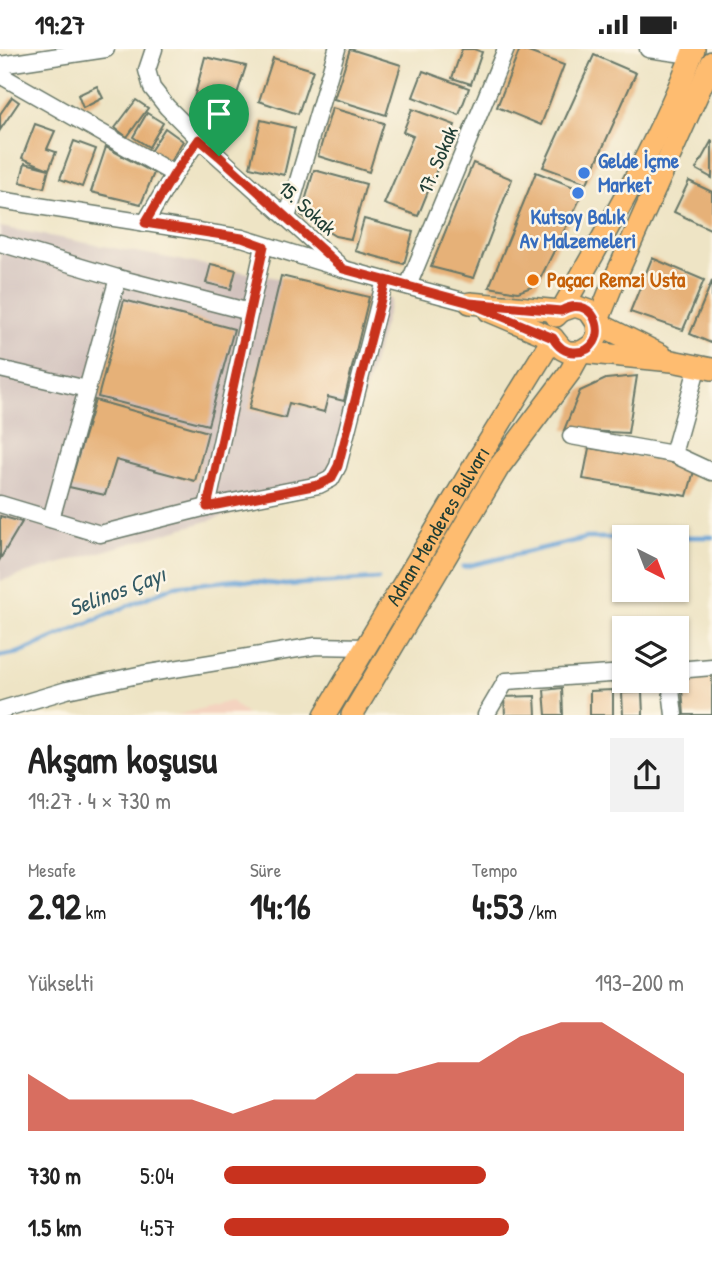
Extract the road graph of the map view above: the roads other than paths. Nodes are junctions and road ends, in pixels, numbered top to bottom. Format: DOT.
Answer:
graph roads {
  1 [pos="106,49"];
  2 [pos="154,49"];
  3 [pos="337,49"];
  4 [pos="506,49"];
  5 [pos="648,49"];
  6 [pos="692,52"];
  7 [pos="712,62"];
  8 [pos="0,65"];
  9 [pos="0,75"];
  10 [pos="199,139"];
  11 [pos="174,174"];
  12 [pos="0,200"];
  13 [pos="287,218"];
  14 [pos="145,223"];
  15 [pos="0,243"];
  16 [pos="264,246"];
  17 [pos="343,269"];
  18 [pos="118,278"];
  19 [pos="386,280"];
  20 [pos="408,286"];
  21 [pos="470,303"];
  22 [pos="561,311"];
  23 [pos="250,312"];
  24 [pos="597,323"];
  25 [pos="553,338"];
  26 [pos="582,352"];
  27 [pos="672,361"];
  28 [pos="705,367"];
  29 [pos="0,369"];
  30 [pos="87,389"];
  31 [pos="571,436"];
  32 [pos="673,454"];
  33 [pos="712,472"];
  34 [pos="0,504"];
  35 [pos="207,507"];
  36 [pos="51,519"];
  37 [pos="371,639"];
  38 [pos="712,667"];
  39 [pos="689,669"];
  40 [pos="612,674"];
  41 [pos="671,693"];
  42 [pos="0,710"];
  43 [pos="325,715"];
  44 [pos="352,715"];
  45 [pos="486,715"];
  46 [pos="674,715"];
  1 -- 8 [label="street"];
  2 -- 10 [label="street, 15. Sokak"];
  3 -- 13 [label="street"];
  4 -- 20 [label="street, 17. Sokak"];
  5 -- 6 [label="street"];
  6 -- 22 [label="main road"];
  7 -- 24 [label="main road"];
  9 -- 11 [label="street"];
  10 -- 11 [label="street"];
  10 -- 13 [label="street, 15. Sokak"];
  11 -- 14 [label="street"];
  12 -- 14 [label="street"];
  13 -- 17 [label="street, 15. Sokak"];
  14 -- 16 [label="street"];
  15 -- 18 [label="street"];
  16 -- 17 [label="street"];
  16 -- 23 [label="street"];
  17 -- 19 [label="street"];
  18 -- 23 [label="street"];
  18 -- 30 [label="street"];
  19 -- 20 [label="street"];
  19 -- 35 [label="street"];
  20 -- 21 [label="street"];
  21 -- 22 [label="main road"];
  21 -- 25 [label="main road"];
  22 -- 24 [label="main road"];
  22 -- 25 [label="main road"];
  23 -- 35 [label="street"];
  24 -- 26 [label="main road"];
  24 -- 27 [label="main road"];
  25 -- 26 [label="main road"];
  25 -- 37 [label="main road, Adnan Menderes Bulvarı"];
  26 -- 27 [label="main road"];
  26 -- 44 [label="main road, Adnan Menderes Bulvarı"];
  27 -- 28 [label="main road"];
  28 -- 32 [label="street"];
  29 -- 30 [label="street"];
  30 -- 36 [label="street"];
  31 -- 32 [label="street"];
  32 -- 33 [label="street"];
  34 -- 36 [label="street"];
  35 -- 36 [label="street"];
  37 -- 42 [label="street"];
  37 -- 43 [label="main road, Adnan Menderes Bulvarı"];
  38 -- 39 [label="street"];
  40 -- 45 [label="street"];
  41 -- 46 [label="street"];
}
